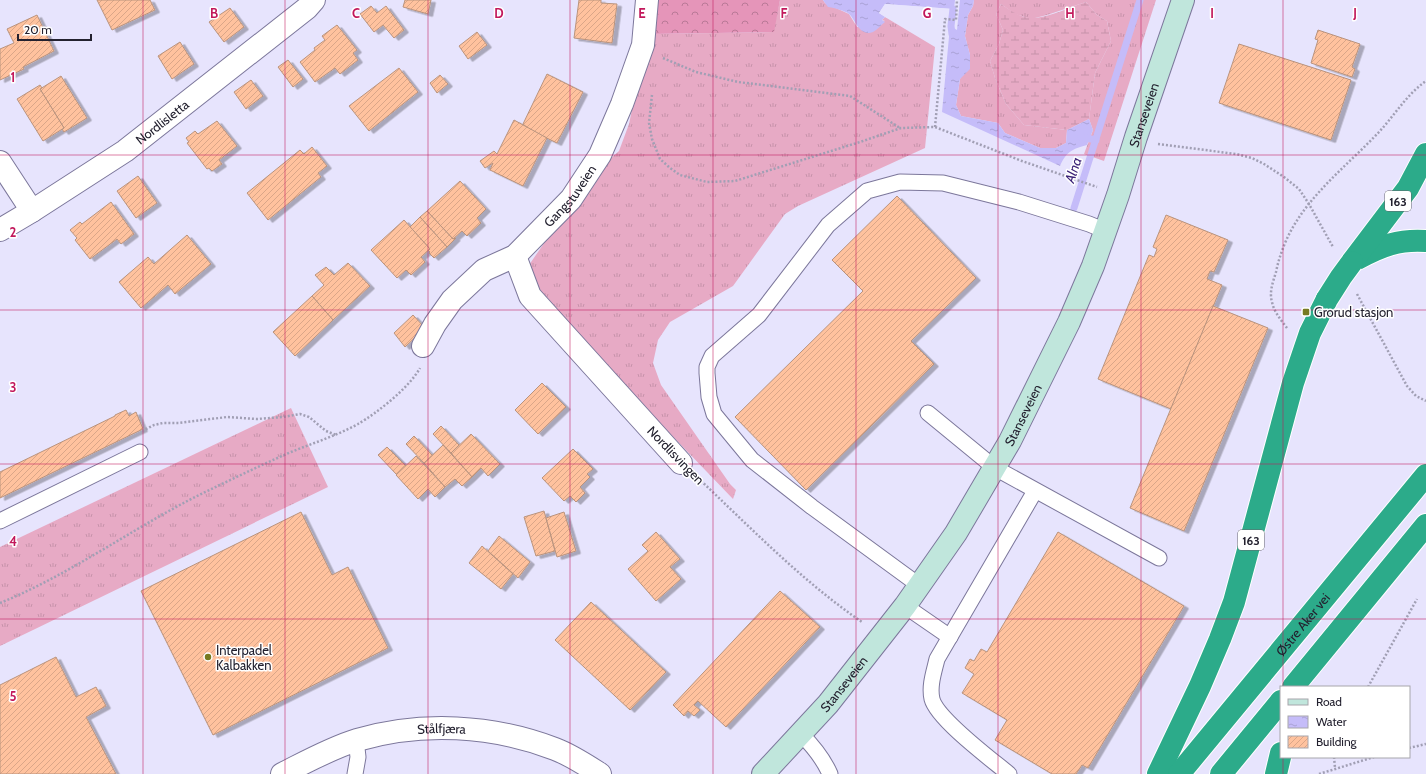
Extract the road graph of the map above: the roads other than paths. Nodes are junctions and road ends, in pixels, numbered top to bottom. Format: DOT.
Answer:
graph roads {
  1 [pos="314,0"];
  2 [pos="646,0"];
  3 [pos="1183,0"];
  4 [pos="1426,154"];
  5 [pos="0,162"];
  6 [pos="32,211"];
  7 [pos="0,230"];
  8 [pos="1106,232"];
  9 [pos="1426,241"];
  10 [pos="1363,253"];
  11 [pos="515,256"];
  12 [pos="423,346"];
  13 [pos="928,413"];
  14 [pos="140,452"];
  15 [pos="682,463"];
  16 [pos="995,468"];
  17 [pos="1426,474"];
  18 [pos="1035,491"];
  19 [pos="0,521"];
  20 [pos="1426,525"];
  21 [pos="1159,558"];
  22 [pos="920,586"];
  23 [pos="905,606"];
  24 [pos="950,637"];
  25 [pos="1299,683"];
  26 [pos="1280,703"];
  27 [pos="801,734"];
  28 [pos="356,740"];
  29 [pos="1280,757"];
  30 [pos="825,770"];
  31 [pos="282,774"];
  32 [pos="355,774"];
  33 [pos="600,774"];
  34 [pos="762,774"];
  35 [pos="1009,774"];
  36 [pos="1158,774"];
  37 [pos="1179,774"];
  38 [pos="1221,774"];
  39 [pos="1276,774"];
  1 -- 6 [label="street, Nordlisletta"];
  2 -- 11 [label="street, Gangstuveien"];
  3 -- 8 [label="street, Stanseveien"];
  4 -- 10 [label="highway, 163"];
  5 -- 6 [label="street"];
  6 -- 7 [label="street, Nordlisletta"];
  8 -- 16 [label="street, Stanseveien"];
  8 -- 22 [label="lane"];
  9 -- 10 [label="highway"];
  10 -- 36 [label="highway, 163, bridge"];
  11 -- 12 [label="street, Gangstuveien"];
  11 -- 15 [label="street, Nordlisvingen"];
  13 -- 16 [label="lane"];
  14 -- 19 [label="lane"];
  16 -- 18 [label="lane"];
  16 -- 22 [label="street, Stanseveien"];
  17 -- 37 [label="highway, Østre Aker vei"];
  18 -- 21 [label="lane"];
  18 -- 24 [label="lane"];
  20 -- 25 [label="highway"];
  22 -- 23 [label="street, Stanseveien"];
  23 -- 24 [label="lane"];
  23 -- 27 [label="street, Stanseveien"];
  24 -- 35 [label="lane"];
  26 -- 38 [label="highway"];
  27 -- 30 [label="lane"];
  27 -- 34 [label="street, Stanseveien"];
  28 -- 31 [label="street, Stålfjæra"];
  28 -- 32 [label="lane"];
  28 -- 33 [label="street, Stålfjæra"];
  29 -- 39 [label="highway"];
}
